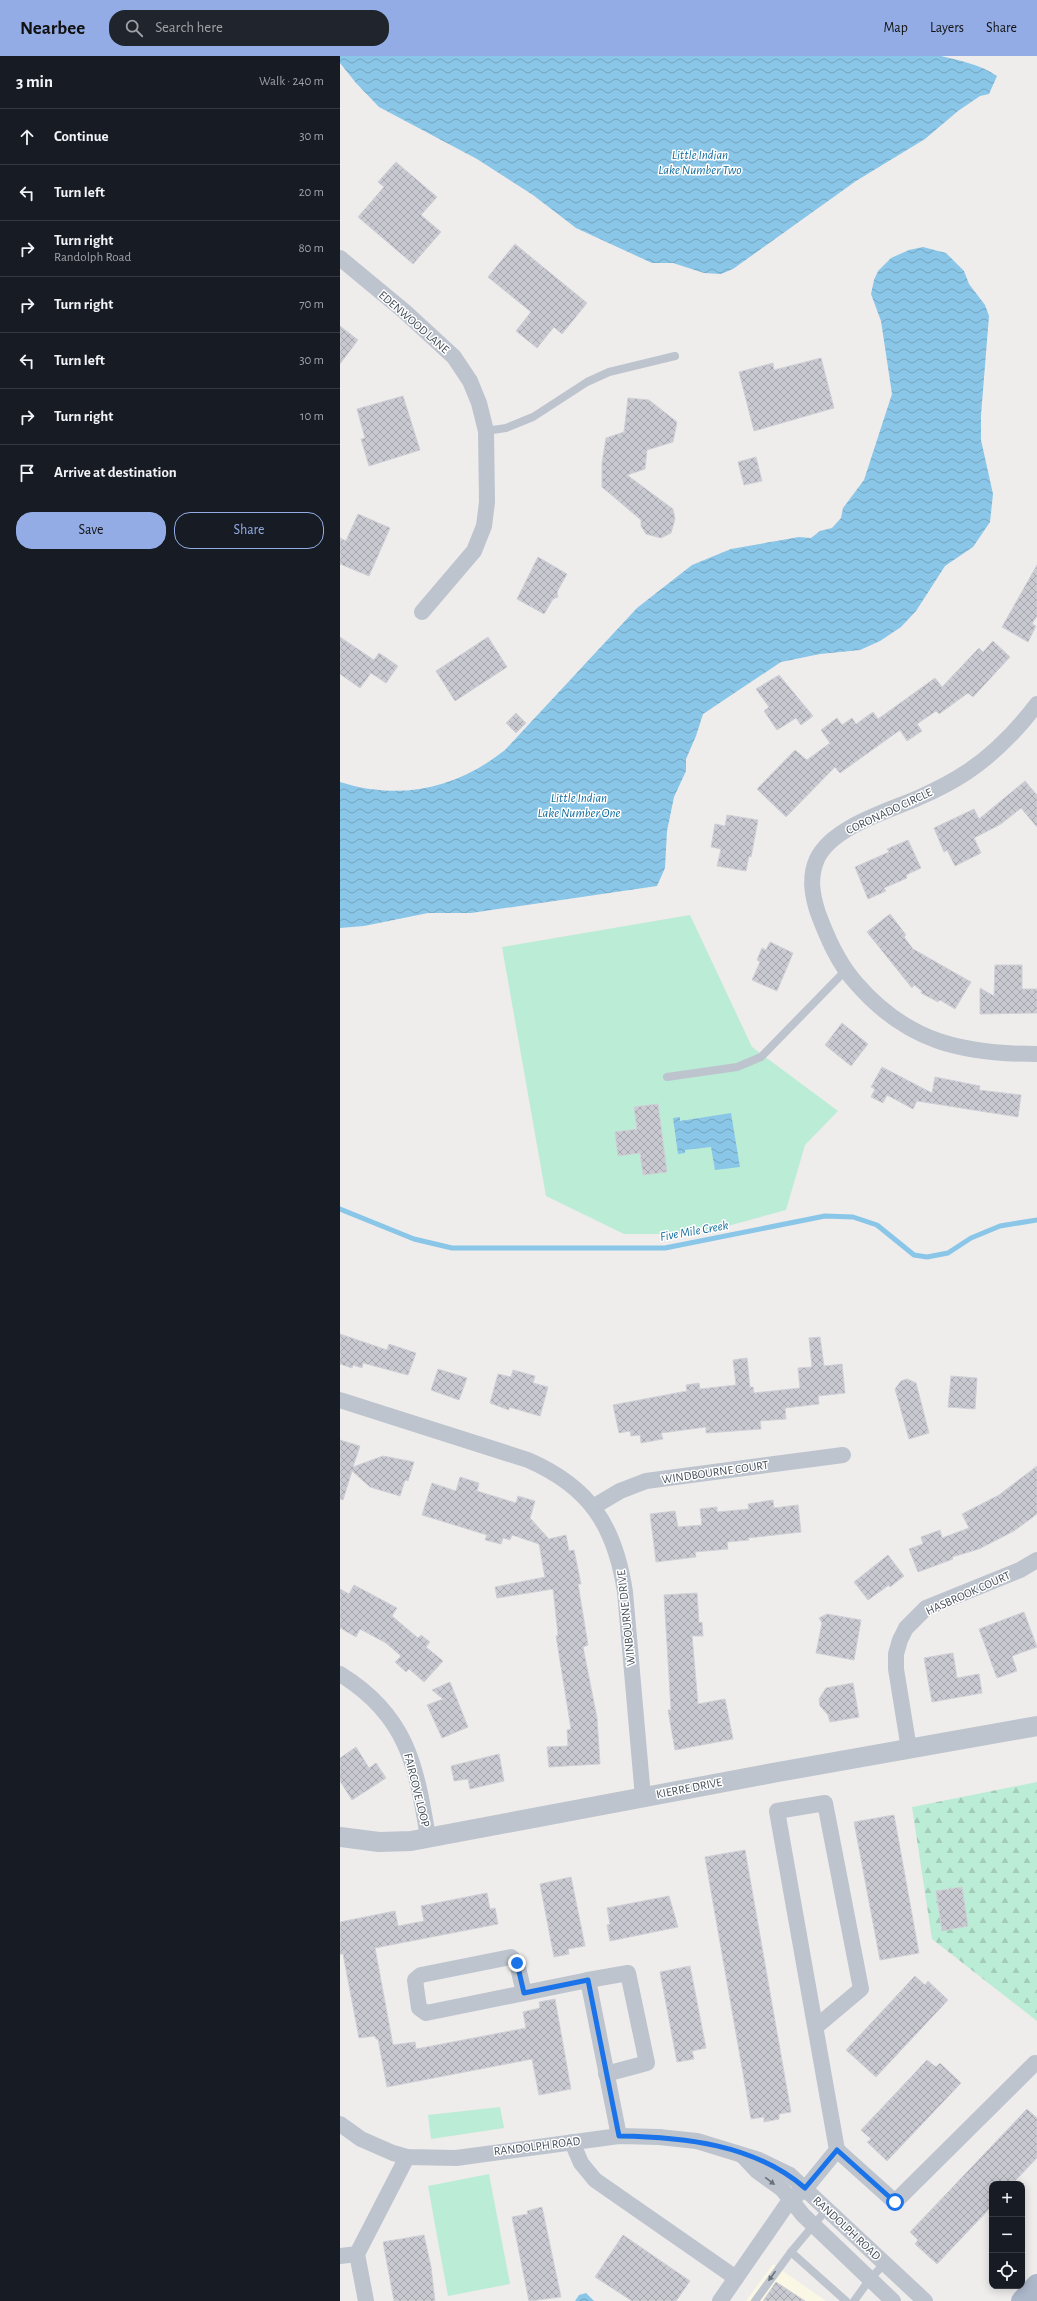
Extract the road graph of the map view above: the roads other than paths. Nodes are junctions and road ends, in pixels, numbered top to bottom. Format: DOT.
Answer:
graph roads {
  1 [pos="340,258"];
  2 [pos="675,356"];
  3 [pos="486,431"];
  4 [pos="422,612"];
  5 [pos="1037,704"];
  6 [pos="846,970"];
  7 [pos="1037,1054"];
  8 [pos="666,1078"];
  9 [pos="340,1400"];
  10 [pos="843,1455"];
  11 [pos="593,1507"];
  12 [pos="1037,1560"];
  13 [pos="340,1674"];
  14 [pos="1037,1726"];
  15 [pos="909,1749"];
  16 [pos="643,1797"];
  17 [pos="340,1837"];
  18 [pos="428,1837"];
  19 [pos="588,1980"];
  20 [pos="524,1993"];
  21 [pos="817,2026"];
  22 [pos="1035,2064"];
  23 [pos="606,2074"];
  24 [pos="340,2124"];
  25 [pos="619,2136"];
  26 [pos="572,2142"];
  27 [pos="837,2150"];
  28 [pos="741,2154"];
  29 [pos="407,2157"];
  30 [pos="805,2188"];
  31 [pos="790,2200"];
  32 [pos="827,2208"];
  33 [pos="812,2224"];
  34 [pos="790,2252"];
  35 [pos="357,2254"];
  36 [pos="340,2256"];
  37 [pos="885,2263"];
  38 [pos="736,2278"];
  39 [pos="870,2279"];
  40 [pos="1037,2285"];
  41 [pos="366,2301"];
  42 [pos="720,2301"];
  43 [pos="755,2301"];
  44 [pos="846,2301"];
  45 [pos="854,2301"];
  46 [pos="893,2301"];
  47 [pos="925,2301"];
  48 [pos="1022,2301"];
  1 -- 3 [label="street, EDENWOOD LANE"];
  2 -- 3 [label="lane"];
  3 -- 4 [label="street, EDENWOOD LANE"];
  5 -- 6 [label="street, CORONADO CIRCLE"];
  6 -- 7 [label="street, CORONADO CIRCLE"];
  6 -- 8 [label="lane"];
  9 -- 11 [label="street, WINBOURNE DRIVE"];
  10 -- 11 [label="street, WINDBOURNE COURT"];
  11 -- 16 [label="street, WINBOURNE DRIVE"];
  12 -- 15 [label="street, HASBROOK COURT"];
  13 -- 18 [label="street, FAIRCOVE LOOP"];
  14 -- 15 [label="street, KIERRE DRIVE"];
  15 -- 16 [label="street, KIERRE DRIVE"];
  16 -- 18 [label="street, KIERRE DRIVE"];
  17 -- 18 [label="street, KIERRE DRIVE"];
  19 -- 20 [label="street"];
  19 -- 23 [label="street"];
  19 -- 23 [label="street"];
  20 -- 20 [label="street"];
  21 -- 21 [label="street"];
  21 -- 27 [label="street"];
  22 -- 27 [label="street"];
  23 -- 25 [label="street"];
  24 -- 29 [label="street, RANDOLPH ROAD"];
  25 -- 26 [label="street, RANDOLPH ROAD"];
  25 -- 28 [label="street, RANDOLPH ROAD"];
  26 -- 29 [label="street, RANDOLPH ROAD"];
  26 -- 38 [label="street"];
  27 -- 30 [label="street"];
  28 -- 30 [label="street, RANDOLPH ROAD"];
  28 -- 31 [label="street, RANDOLPH ROAD, one-way"];
  29 -- 35 [label="street"];
  30 -- 31 [label="street"];
  30 -- 32 [label="street, RANDOLPH ROAD"];
  31 -- 33 [label="street, RANDOLPH ROAD"];
  31 -- 38 [label="street"];
  32 -- 33 [label="lane"];
  32 -- 37 [label="street, RANDOLPH ROAD"];
  33 -- 34 [label="lane"];
  33 -- 39 [label="street, RANDOLPH ROAD"];
  34 -- 43 [label="lane, one-way"];
  34 -- 44 [label="lane"];
  35 -- 36 [label="street"];
  35 -- 41 [label="street"];
  37 -- 39 [label="lane"];
  37 -- 47 [label="street, RANDOLPH ROAD"];
  38 -- 42 [label="street"];
  39 -- 45 [label="lane"];
  39 -- 46 [label="street, RANDOLPH ROAD"];
  40 -- 48 [label="main road"];
}
